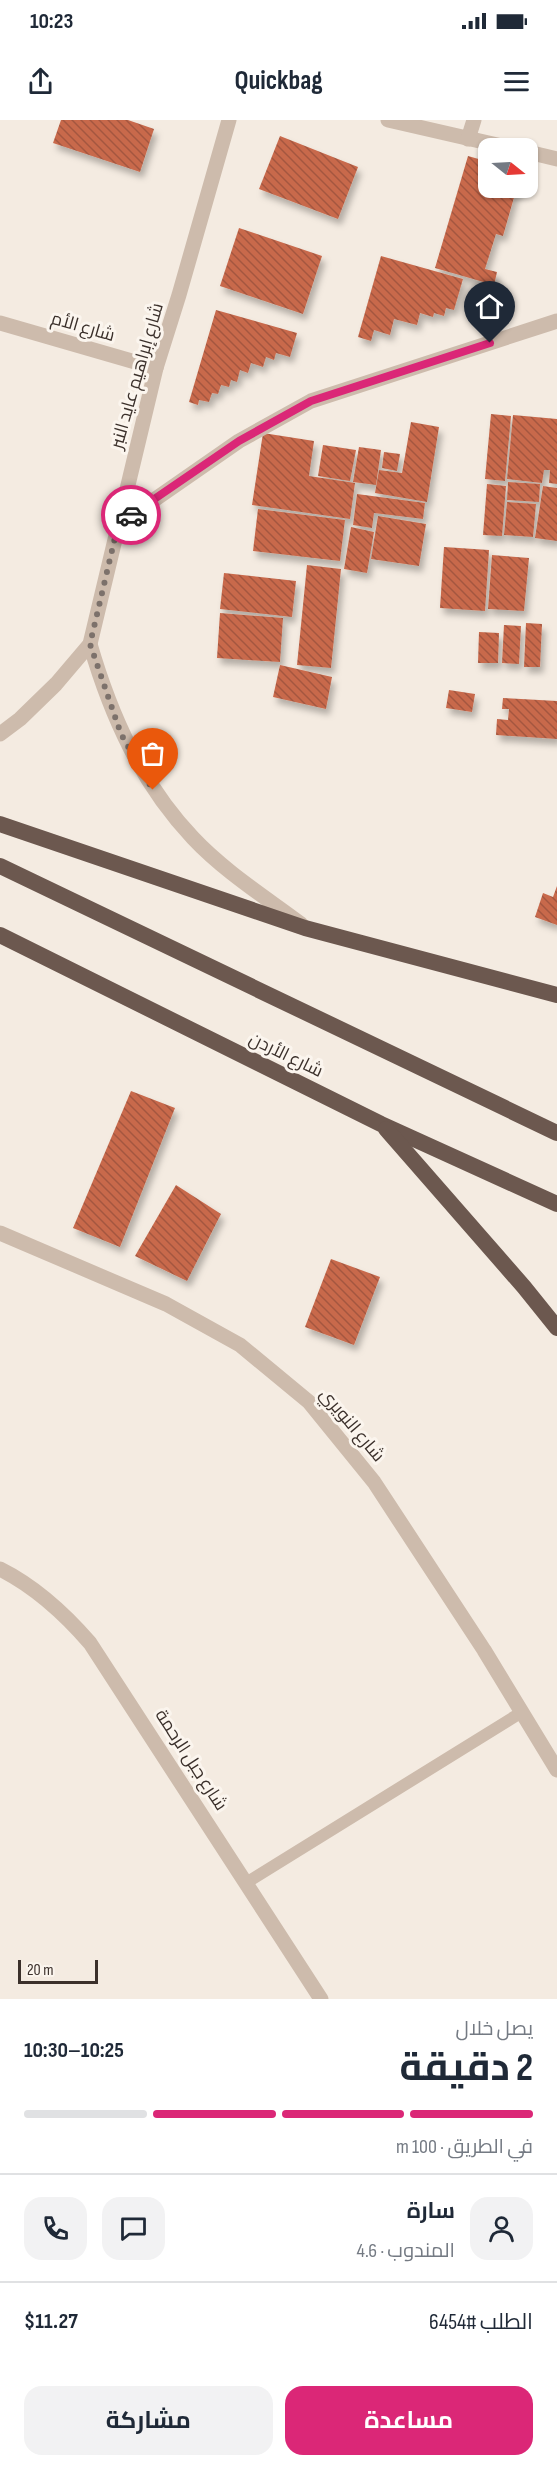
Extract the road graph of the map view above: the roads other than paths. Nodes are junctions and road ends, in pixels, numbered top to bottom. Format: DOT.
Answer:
graph roads {
  1 [pos="229,120"];
  2 [pos="388,120"];
  3 [pos="474,120"];
  4 [pos="468,140"];
  5 [pos="478,142"];
  6 [pos="538,154"];
  7 [pos="557,159"];
  8 [pos="557,321"];
  9 [pos="0,323"];
  10 [pos="156,368"];
  11 [pos="118,525"];
  12 [pos="90,644"];
  13 [pos="0,734"];
  14 [pos="0,824"];
  15 [pos="0,866"];
  16 [pos="305,928"];
  17 [pos="0,935"];
  18 [pos="557,995"];
  19 [pos="381,1124"];
  20 [pos="557,1133"];
  21 [pos="557,1204"];
  22 [pos="0,1233"];
  23 [pos="557,1328"];
  24 [pos="0,1569"];
  25 [pos="522,1712"];
  26 [pos="557,1770"];
  27 [pos="246,1883"];
  28 [pos="321,1999"];
  1 -- 10 [label="street, شارع إبراهيم عايد النبر"];
  2 -- 4 [label="street"];
  3 -- 4 [label="street"];
  4 -- 5 [label="street"];
  6 -- 7 [label="street"];
  8 -- 11 [label="street"];
  9 -- 10 [label="street, شارع الأم"];
  10 -- 11 [label="street, شارع إبراهيم عايد النبر"];
  11 -- 12 [label="street, شارع إبراهيم عايد النبر"];
  12 -- 13 [label="street, شارع إبراهيم عايد النبر"];
  12 -- 16 [label="street"];
  14 -- 16 [label="highway"];
  15 -- 20 [label="highway"];
  16 -- 18 [label="highway"];
  17 -- 19 [label="highway, شارع الأردن"];
  19 -- 21 [label="highway, شارع الأردن"];
  19 -- 23 [label="highway"];
  22 -- 25 [label="street, شارع النويري"];
  24 -- 27 [label="street, شارع جبل الرحمة"];
  25 -- 26 [label="street, شارع النويري"];
  25 -- 27 [label="lane"];
  27 -- 28 [label="street, شارع جبل الرحمة"];
}
